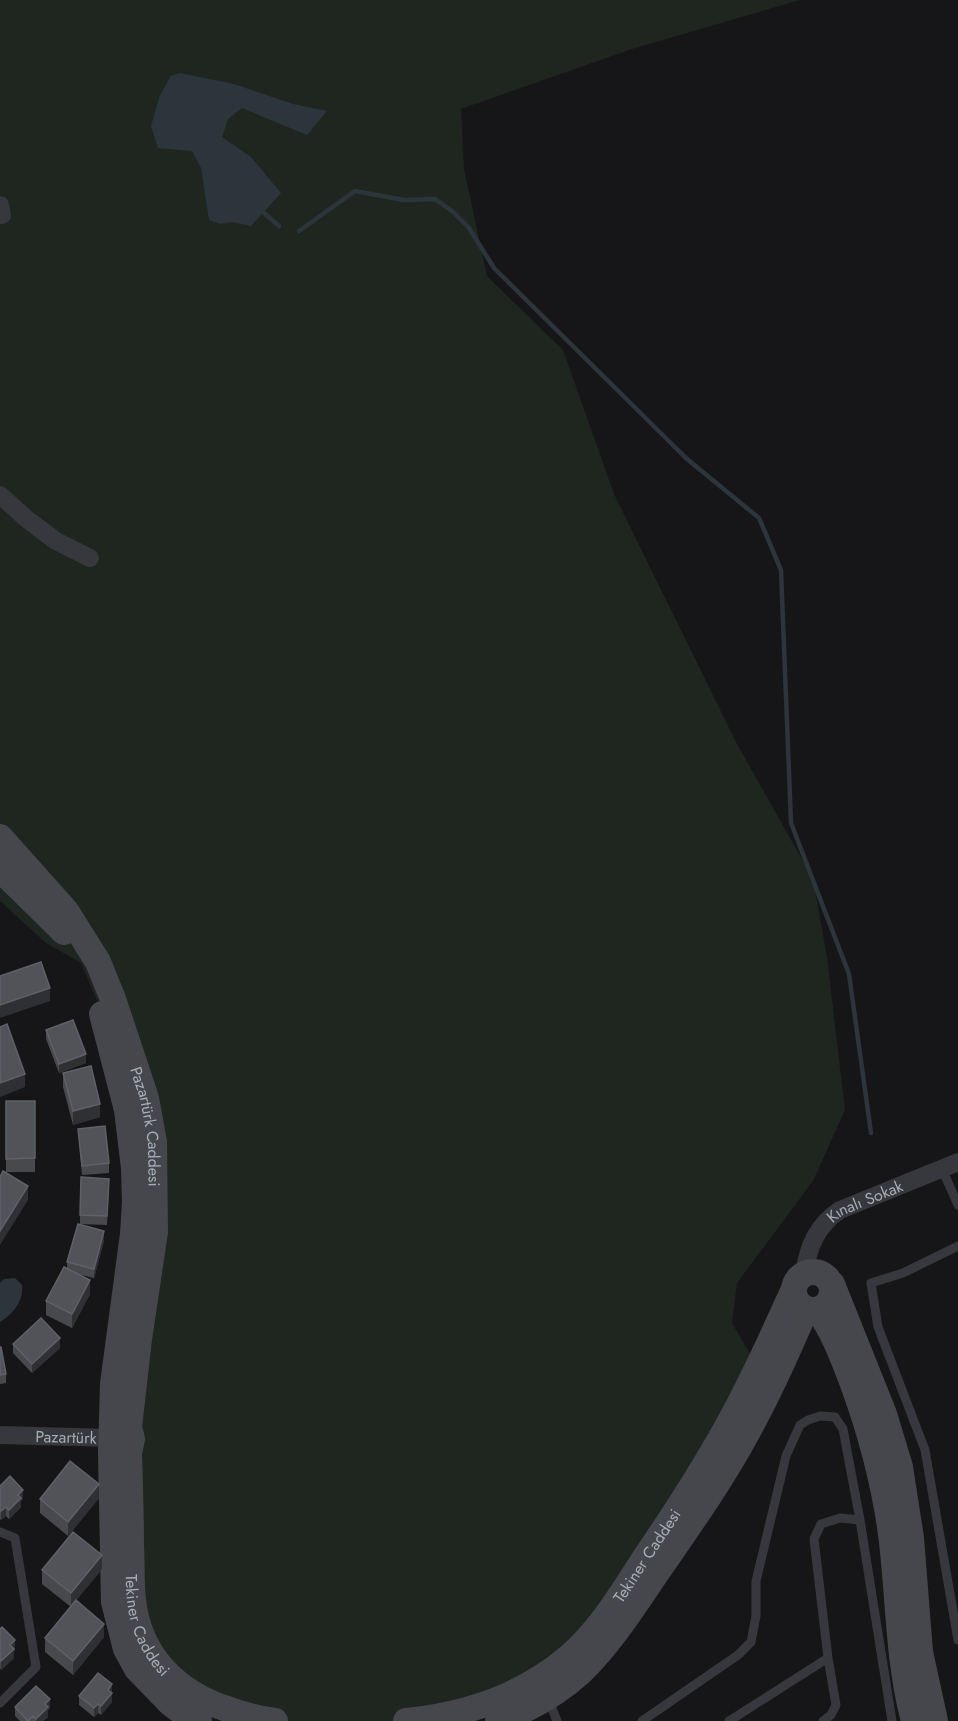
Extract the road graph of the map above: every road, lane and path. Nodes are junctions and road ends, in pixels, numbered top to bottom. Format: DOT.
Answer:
graph roads {
  1 [pos="0,205"];
  2 [pos="0,215"];
  3 [pos="0,495"];
  4 [pos="90,558"];
  5 [pos="0,837"];
  6 [pos="0,869"];
  7 [pos="950,1165"];
  8 [pos="958,1205"];
  9 [pos="958,1246"];
  10 [pos="806,1295"];
  11 [pos="839,1348"];
  12 [pos="787,1352"];
  13 [pos="0,1435"];
  14 [pos="121,1446"];
  15 [pos="860,1520"];
  16 [pos="0,1532"];
  17 [pos="958,1640"];
  18 [pos="828,1658"];
  19 [pos="548,1697"];
  20 [pos="0,1703"];
  21 [pos="199,1721"];
  22 [pos="274,1721"];
  23 [pos="406,1721"];
  24 [pos="498,1721"];
  25 [pos="557,1721"];
  26 [pos="642,1721"];
  27 [pos="729,1721"];
  28 [pos="824,1721"];
  29 [pos="892,1721"];
  30 [pos="914,1721"];
  31 [pos="935,1721"];
  1 -- 2 [label="street"];
  3 -- 4 [label="street"];
  5 -- 14 [label="street, Pazartürk Caddesi"];
  6 -- 14 [label="street, Pazartürk Caddesi"];
  7 -- 8 [label="lane"];
  7 -- 10 [label="street, Kınalı Sokak"];
  9 -- 17 [label="lane"];
  10 -- 11 [label="street"];
  10 -- 12 [label="street, Tekiner Caddesi"];
  10 -- 23 [label="street, Tekiner Caddesi"];
  10 -- 31 [label="street, Tekiner Caddesi"];
  11 -- 12 [label="street"];
  11 -- 30 [label="street"];
  12 -- 19 [label="street, Tekiner Caddesi"];
  13 -- 14 [label="street, Pazartürk"];
  14 -- 21 [label="street, Tekiner Caddesi"];
  14 -- 22 [label="street, Tekiner Caddesi"];
  15 -- 18 [label="lane"];
  15 -- 26 [label="lane"];
  15 -- 29 [label="lane"];
  16 -- 20 [label="lane"];
  18 -- 27 [label="lane"];
  18 -- 28 [label="lane"];
  19 -- 24 [label="street, Tekiner Caddesi"];
  19 -- 25 [label="lane"];
}
